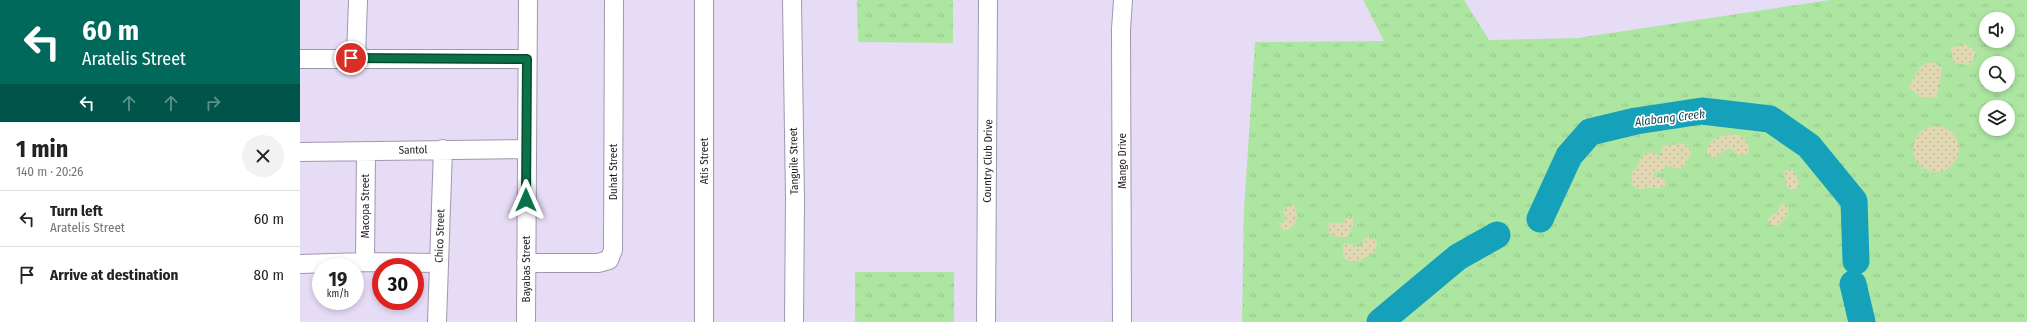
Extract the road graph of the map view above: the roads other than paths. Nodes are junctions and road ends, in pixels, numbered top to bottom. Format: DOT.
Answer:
graph roads {
  1 [pos="358,0"];
  2 [pos="528,0"];
  3 [pos="614,0"];
  4 [pos="704,0"];
  5 [pos="792,0"];
  6 [pos="988,0"];
  7 [pos="1123,0"];
  8 [pos="356,58"];
  9 [pos="300,59"];
  10 [pos="527,59"];
  11 [pos="526,148"];
  12 [pos="443,150"];
  13 [pos="366,151"];
  14 [pos="300,152"];
  15 [pos="365,262"];
  16 [pos="439,263"];
  17 [pos="526,263"];
  18 [pos="300,264"];
  19 [pos="437,322"];
  20 [pos="526,322"];
  21 [pos="704,322"];
  22 [pos="794,322"];
  23 [pos="986,322"];
  24 [pos="1122,322"];
  1 -- 8 [label="street"];
  2 -- 10 [label="street, Bayabas Street"];
  3 -- 17 [label="street, Duhat Street"];
  4 -- 21 [label="street, Atis Street"];
  5 -- 22 [label="street, Tanguile Street"];
  6 -- 23 [label="street, Country Club Drive"];
  7 -- 24 [label="street, Mango Drive"];
  8 -- 9 [label="street"];
  8 -- 10 [label="street"];
  10 -- 11 [label="street, Bayabas Street"];
  11 -- 12 [label="street, Santol"];
  11 -- 17 [label="street, Bayabas Street"];
  12 -- 13 [label="street, Santol"];
  12 -- 16 [label="street, Chico Street"];
  13 -- 14 [label="street, Santol"];
  13 -- 15 [label="street, Macopa Street"];
  15 -- 16 [label="street"];
  15 -- 18 [label="street"];
  16 -- 19 [label="street, Chico Street"];
  17 -- 20 [label="street, Bayabas Street"];
}
